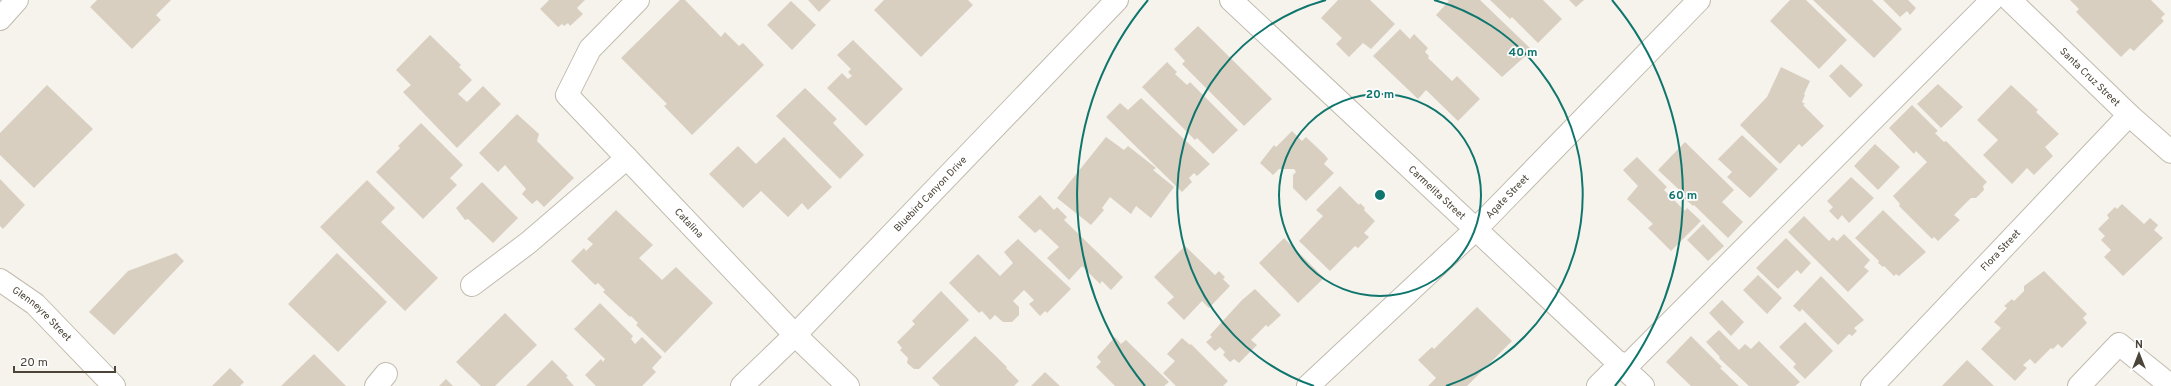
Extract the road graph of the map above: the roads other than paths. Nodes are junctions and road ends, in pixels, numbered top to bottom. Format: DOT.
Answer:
graph roads {
  1 [pos="17,0"];
  2 [pos="638,0"];
  3 [pos="1117,0"];
  4 [pos="1231,0"];
  5 [pos="1699,0"];
  6 [pos="1992,0"];
  7 [pos="2010,0"];
  8 [pos="0,19"];
  9 [pos="2129,115"];
  10 [pos="2171,152"];
  11 [pos="627,158"];
  12 [pos="1476,229"];
  13 [pos="0,280"];
  14 [pos="472,285"];
  15 [pos="795,335"];
  16 [pos="1623,366"];
  17 [pos="114,386"];
  18 [pos="742,386"];
  19 [pos="848,386"];
  20 [pos="1308,386"];
  21 [pos="1598,386"];
  22 [pos="1643,386"];
  23 [pos="1872,386"];
  24 [pos="2080,386"];
  25 [pos="2171,386"];
  1 -- 8 [label="street"];
  2 -- 11 [label="street, Catalina"];
  3 -- 15 [label="street, Bluebird Canyon Drive"];
  4 -- 12 [label="street, Carmelita Street"];
  5 -- 12 [label="street, Agate Street"];
  6 -- 16 [label="street"];
  7 -- 9 [label="street, Santa Cruz Street"];
  9 -- 10 [label="street, Santa Cruz Street"];
  9 -- 23 [label="street, Flora Street"];
  11 -- 14 [label="street"];
  11 -- 15 [label="street, Catalina"];
  12 -- 16 [label="street, Carmelita Street"];
  12 -- 20 [label="street, Agate Street"];
  13 -- 17 [label="street, Glenneyre Street"];
  15 -- 18 [label="street, Bluebird Canyon Drive"];
  15 -- 19 [label="street, Catalina"];
  16 -- 21 [label="street"];
  16 -- 22 [label="street, Carmelita Street"];
  24 -- 25 [label="street"];
}
